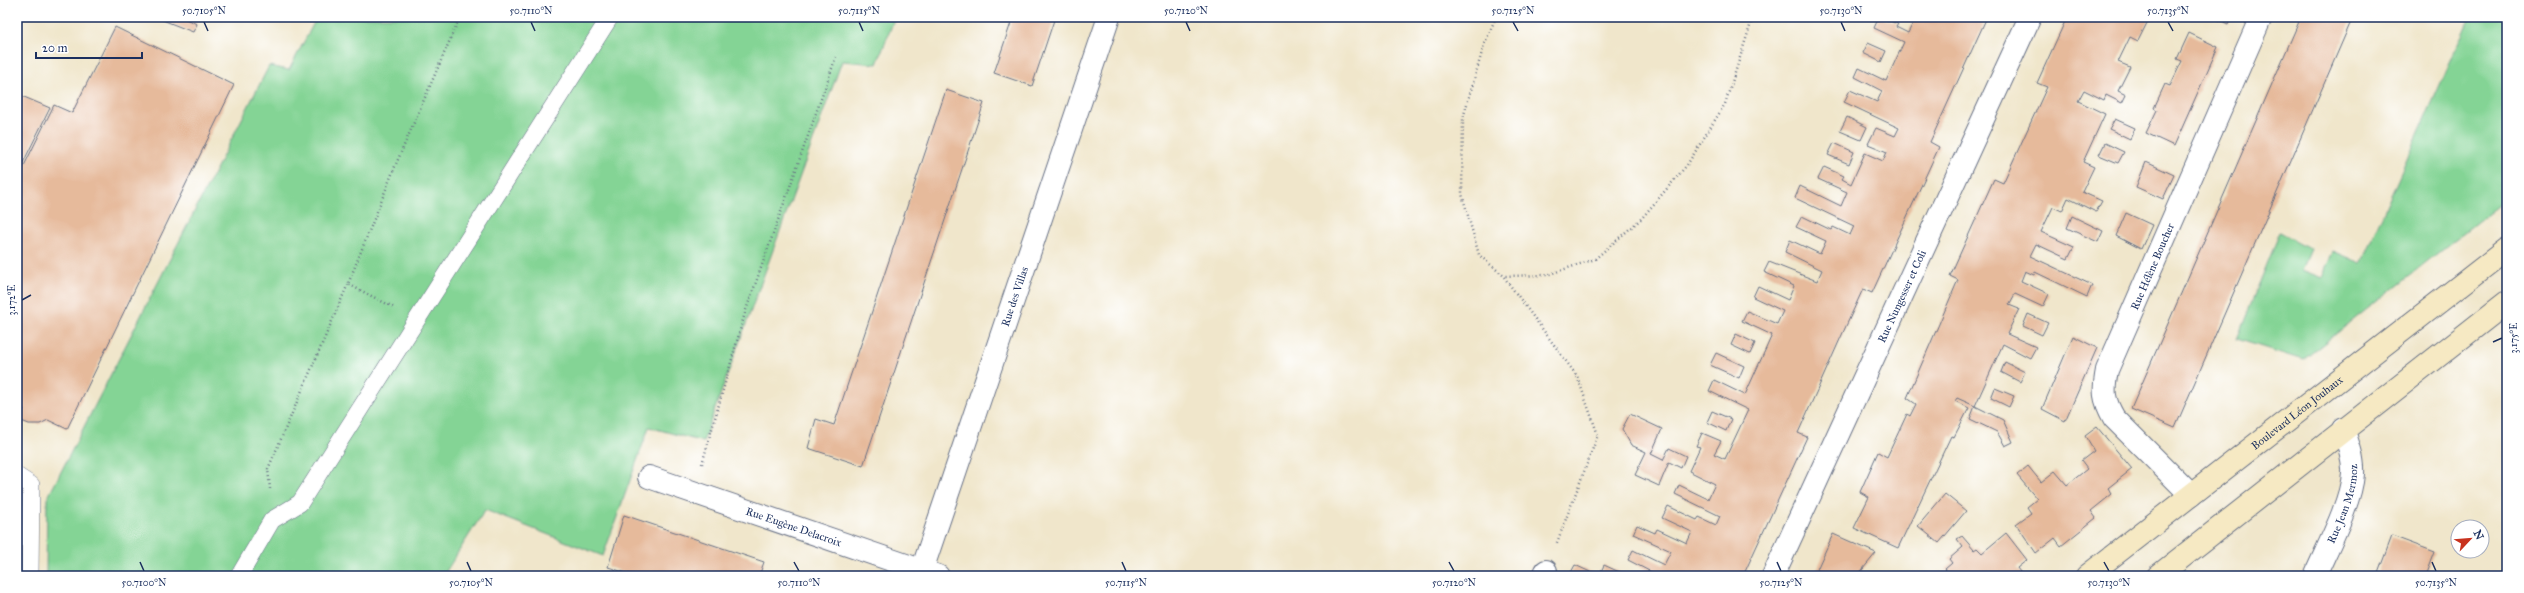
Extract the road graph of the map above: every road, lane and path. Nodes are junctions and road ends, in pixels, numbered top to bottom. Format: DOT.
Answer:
graph roads {
  1 [pos="460,17"];
  2 [pos="610,17"];
  3 [pos="1109,17"];
  4 [pos="1496,17"];
  5 [pos="1753,17"];
  6 [pos="2030,17"];
  7 [pos="2261,17"];
  8 [pos="836,57"];
  9 [pos="2507,249"];
  10 [pos="1504,276"];
  11 [pos="348,284"];
  12 [pos="2507,302"];
  13 [pos="417,320"];
  14 [pos="2343,429"];
  15 [pos="17,476"];
  16 [pos="650,477"];
  17 [pos="694,493"];
  18 [pos="2191,495"];
  19 [pos="272,520"];
  20 [pos="1545,573"];
  21 [pos="926,574"];
  22 [pos="30,576"];
  23 [pos="239,576"];
  24 [pos="1773,576"];
  25 [pos="2087,576"];
  26 [pos="2158,576"];
  27 [pos="2315,576"];
  1 -- 11 [label="path"];
  2 -- 13 [label="lane"];
  3 -- 21 [label="street, Rue des Villas"];
  4 -- 10 [label="path"];
  5 -- 10 [label="path"];
  6 -- 24 [label="street, Rue Nungesser et Coli"];
  7 -- 18 [label="street, Rue Hélène Boucher"];
  8 -- 17 [label="path"];
  9 -- 18 [label="main road, Boulevard Léon Jouhaux"];
  10 -- 20 [label="path"];
  11 -- 13 [label="path"];
  11 -- 19 [label="path"];
  12 -- 14 [label="main road"];
  13 -- 19 [label="lane"];
  14 -- 26 [label="main road"];
  14 -- 27 [label="street, Rue Jean Mermoz"];
  15 -- 22 [label="lane"];
  16 -- 17 [label="street, Rue Eugène Delacroix"];
  17 -- 21 [label="street, Rue Eugène Delacroix"];
  18 -- 25 [label="main road, Boulevard Léon Jouhaux"];
  19 -- 23 [label="lane"];
}
